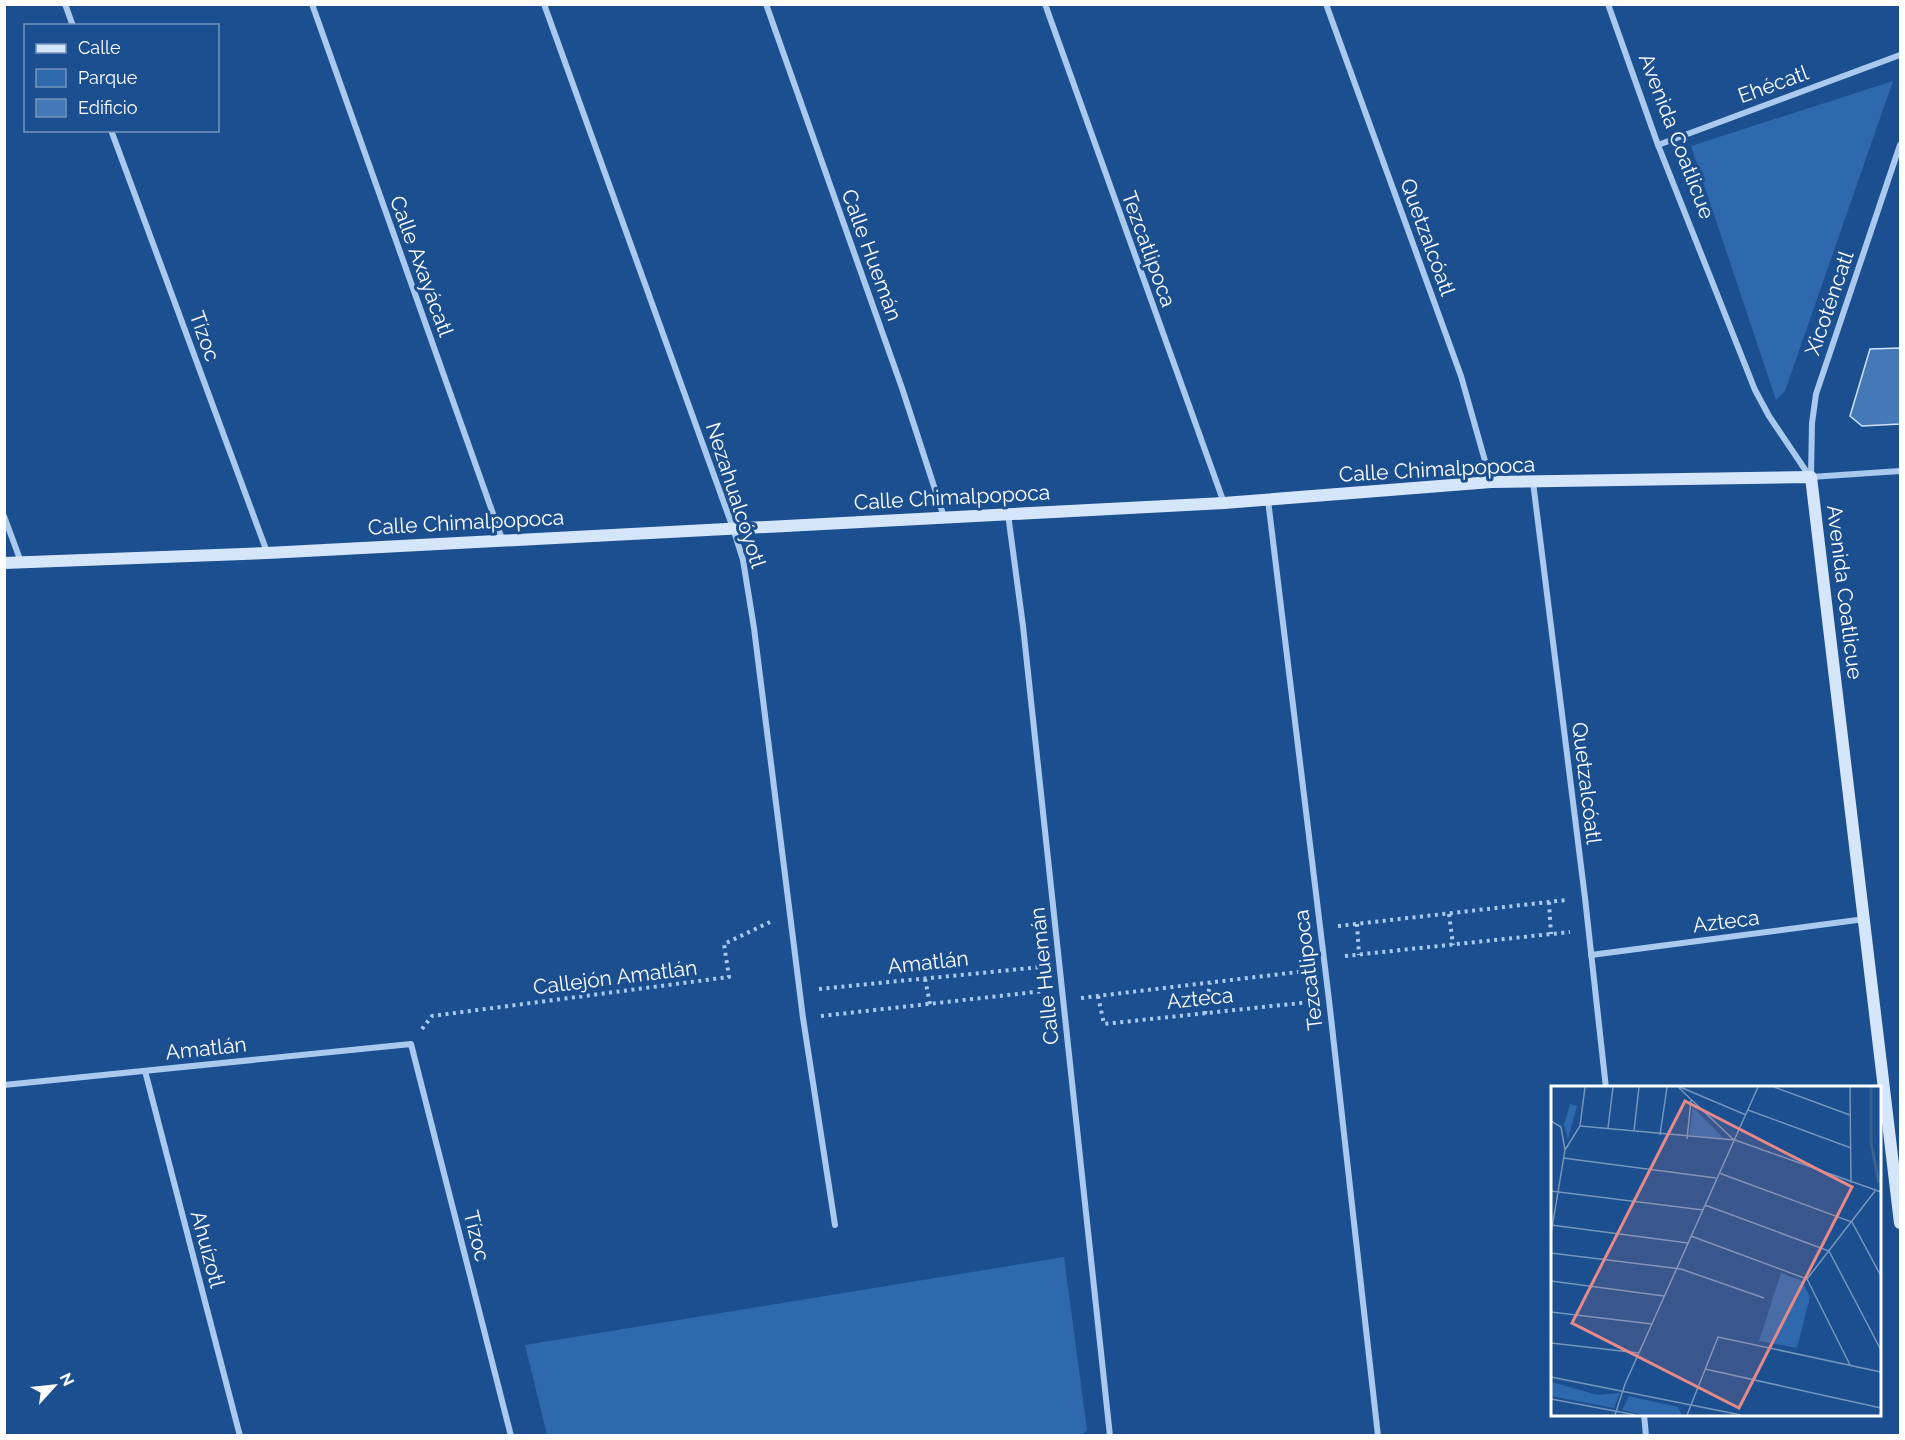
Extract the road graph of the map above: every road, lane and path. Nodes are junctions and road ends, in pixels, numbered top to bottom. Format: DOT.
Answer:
graph roads {
  1 [pos="65,4"];
  2 [pos="312,4"];
  3 [pos="544,4"];
  4 [pos="766,4"];
  5 [pos="1045,4"];
  6 [pos="1326,4"];
  7 [pos="1608,4"];
  8 [pos="72,24"];
  9 [pos="1900,55"];
  10 [pos="112,132"];
  11 [pos="1658,145"];
  12 [pos="1900,145"];
  13 [pos="1900,471"];
  14 [pos="1811,477"];
  15 [pos="1533,482"];
  16 [pos="1491,483"];
  17 [pos="1269,500"];
  18 [pos="1224,503"];
  19 [pos="1008,514"];
  20 [pos="4,516"];
  21 [pos="944,517"];
  22 [pos="733,528"];
  23 [pos="502,539"];
  24 [pos="267,553"];
  25 [pos="21,562"];
  26 [pos="4,563"];
  27 [pos="1585,898"];
  28 [pos="1549,902"];
  29 [pos="791,911"];
  30 [pos="1449,914"];
  31 [pos="1865,919"];
  32 [pos="1358,924"];
  33 [pos="1320,928"];
  34 [pos="1588,930"];
  35 [pos="1551,934"];
  36 [pos="1453,945"];
  37 [pos="1359,955"];
  38 [pos="1591,955"];
  39 [pos="1323,959"];
  40 [pos="1060,965"];
  41 [pos="1325,969"];
  42 [pos="925,979"];
  43 [pos="1210,983"];
  44 [pos="1062,988"];
  45 [pos="800,991"];
  46 [pos="1098,996"];
  47 [pos="1063,1000"];
  48 [pos="1329,1000"];
  49 [pos="930,1004"];
  50 [pos="1205,1014"];
  51 [pos="803,1018"];
  52 [pos="411,1044"];
  53 [pos="145,1071"];
  54 [pos="4,1085"];
  55 [pos="1606,1086"];
  56 [pos="1900,1223"];
  57 [pos="835,1225"];
  58 [pos="1644,1416"];
  59 [pos="240,1436"];
  60 [pos="511,1436"];
  61 [pos="1110,1436"];
  62 [pos="1378,1436"];
  63 [pos="1646,1436"];
  1 -- 8 [label="street"];
  2 -- 23 [label="street, Calle Axayácatl"];
  3 -- 22 [label="street, Nezahualcóyotl"];
  4 -- 21 [label="street, Calle Huemán"];
  5 -- 18 [label="street, Tezcatlipoca"];
  6 -- 16 [label="street, Quetzalcóatl"];
  7 -- 11 [label="street, Avenida Coatlicue"];
  9 -- 11 [label="street, Ehécatl"];
  10 -- 24 [label="street, Tízoc"];
  11 -- 14 [label="street, Avenida Coatlicue"];
  12 -- 14 [label="street, Xicoténcatl"];
  13 -- 14 [label="street, Calle Chimalpopoca"];
  14 -- 15 [label="street, Calle Chimalpopoca"];
  14 -- 31 [label="street, Avenida Coatlicue"];
  15 -- 16 [label="street, Calle Chimalpopoca"];
  15 -- 27 [label="street, Quetzalcóatl"];
  16 -- 17 [label="street, Calle Chimalpopoca"];
  17 -- 18 [label="street, Calle Chimalpopoca"];
  17 -- 33 [label="street, Tezcatlipoca"];
  18 -- 19 [label="street, Calle Chimalpopoca"];
  19 -- 21 [label="street, Calle Chimalpopoca"];
  19 -- 40 [label="street, Calle Huemán"];
  20 -- 25 [label="street"];
  21 -- 22 [label="street, Calle Chimalpopoca"];
  22 -- 23 [label="street, Calle Chimalpopoca"];
  22 -- 29 [label="street, Nezahualcóyotl"];
  23 -- 24 [label="street, Calle Chimalpopoca"];
  24 -- 25 [label="street, Calle Chimalpopoca"];
  25 -- 26 [label="street, Calle Chimalpopoca"];
  27 -- 28 [label="path"];
  27 -- 34 [label="street, Quetzalcóatl"];
  28 -- 30 [label="path"];
  28 -- 35 [label="path"];
  29 -- 45 [label="street, Nezahualcóyotl"];
  29 -- 52 [label="path, Callejón Amatlán"];
  30 -- 32 [label="path"];
  30 -- 36 [label="path"];
  31 -- 38 [label="street, Azteca"];
  31 -- 56 [label="street, Avenida Coatlicue"];
  32 -- 33 [label="path"];
  32 -- 37 [label="path"];
  33 -- 39 [label="street, Tezcatlipoca"];
  34 -- 35 [label="path"];
  34 -- 38 [label="street, Quetzalcóatl"];
  35 -- 36 [label="path"];
  36 -- 37 [label="path"];
  37 -- 39 [label="path"];
  38 -- 55 [label="street, Quetzalcóatl"];
  39 -- 41 [label="street, Tezcatlipoca"];
  40 -- 42 [label="path, Amatlán"];
  40 -- 44 [label="street, Calle Huemán"];
  41 -- 43 [label="path, Azteca"];
  41 -- 48 [label="street, Tezcatlipoca"];
  42 -- 45 [label="path, Amatlán"];
  42 -- 49 [label="path"];
  43 -- 46 [label="path, Azteca"];
  43 -- 50 [label="path"];
  44 -- 47 [label="street, Calle Huemán"];
  44 -- 49 [label="path, Amatlán"];
  45 -- 51 [label="street, Nezahualcóyotl"];
  46 -- 47 [label="path, Azteca"];
  46 -- 50 [label="path, Azteca"];
  47 -- 61 [label="street, Calle Huemán"];
  48 -- 50 [label="path, Azteca"];
  48 -- 62 [label="street, Tezcatlipoca"];
  49 -- 51 [label="path, Amatlán"];
  51 -- 57 [label="street, Nezahualcóyotl"];
  52 -- 53 [label="street, Amatlán"];
  52 -- 60 [label="street, Tízoc"];
  53 -- 54 [label="street, Amatlán"];
  53 -- 59 [label="street, Ahuízotl"];
  58 -- 63 [label="street"];
}
